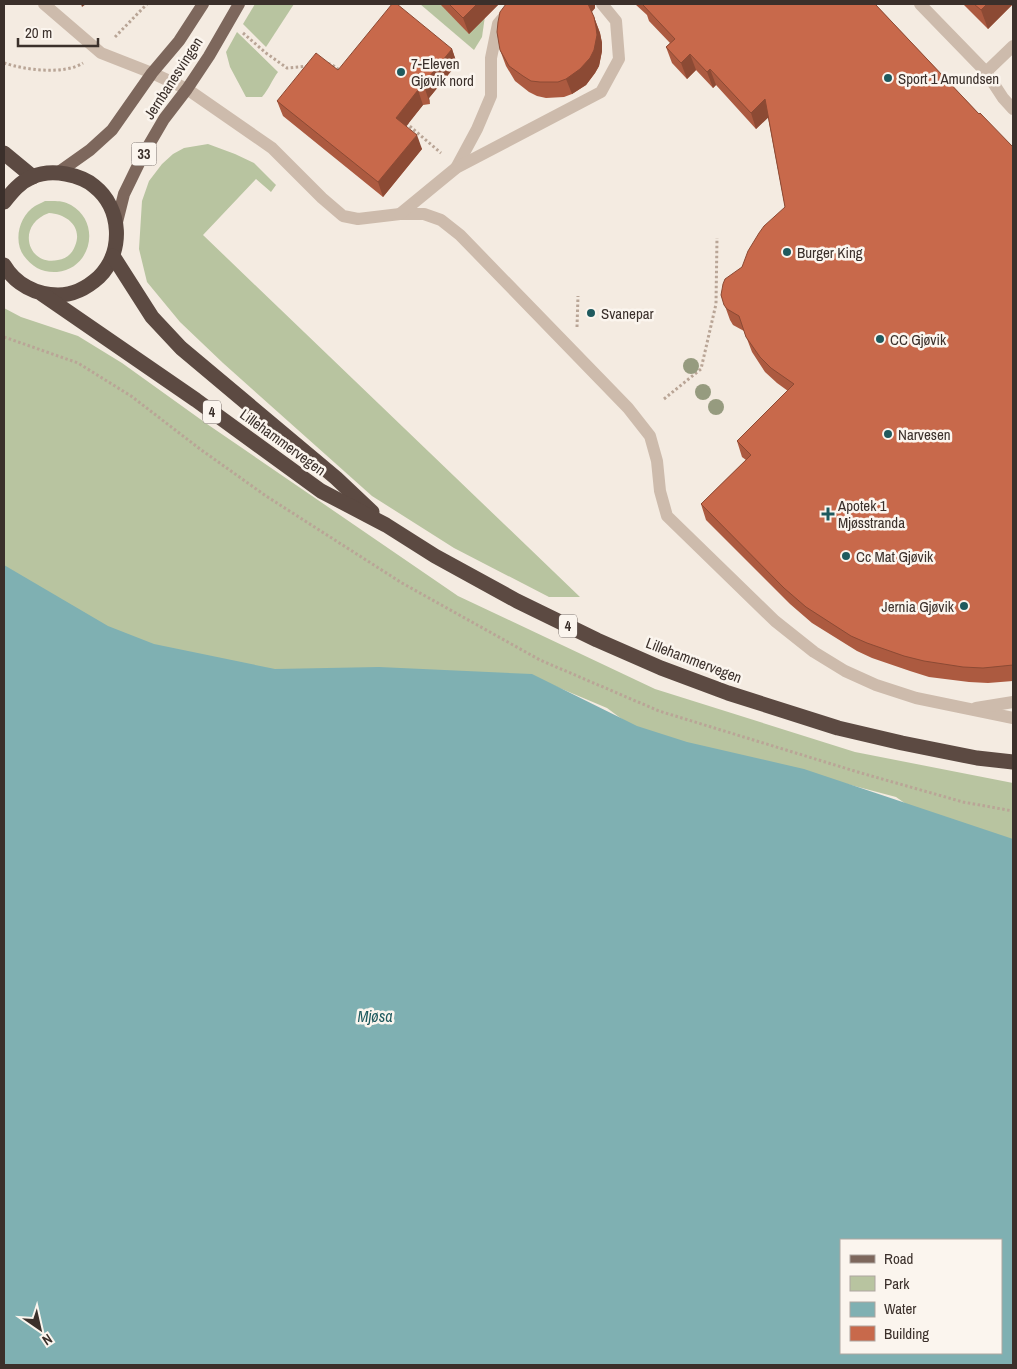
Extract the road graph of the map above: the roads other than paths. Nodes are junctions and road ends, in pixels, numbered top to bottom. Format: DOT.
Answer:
graph roads {
  1 [pos="44,4"];
  2 [pos="203,4"];
  3 [pos="239,4"];
  4 [pos="515,4"];
  5 [pos="602,4"];
  6 [pos="920,4"];
  7 [pos="1013,46"];
  8 [pos="986,72"];
  9 [pos="152,73"];
  10 [pos="187,89"];
  11 [pos="1013,109"];
  12 [pos="4,153"];
  13 [pos="456,168"];
  14 [pos="59,172"];
  15 [pos="33,176"];
  16 [pos="4,202"];
  17 [pos="400,214"];
  18 [pos="116,226"];
  19 [pos="113,256"];
  20 [pos="4,265"];
  21 [pos="42,294"];
  22 [pos="386,525"];
  23 [pos="1013,702"];
  24 [pos="969,710"];
  25 [pos="1013,718"];
  26 [pos="1013,762"];
  1 -- 9 [label="street"];
  2 -- 9 [label="main road, Jernbanesvingen"];
  3 -- 10 [label="main road, Jernbanesvingen / 33"];
  4 -- 13 [label="street"];
  5 -- 13 [label="street"];
  6 -- 8 [label="street"];
  7 -- 8 [label="street"];
  8 -- 11 [label="street"];
  9 -- 10 [label="street"];
  9 -- 14 [label="main road, Jernbanesvingen"];
  10 -- 17 [label="street"];
  10 -- 18 [label="main road, Jernbanesvingen / 33"];
  12 -- 15 [label="highway"];
  13 -- 17 [label="street"];
  14 -- 15 [label="highway, 4"];
  14 -- 18 [label="highway, 4"];
  15 -- 16 [label="highway, 4"];
  17 -- 24 [label="street"];
  18 -- 19 [label="highway, 4"];
  19 -- 21 [label="highway, 4"];
  19 -- 22 [label="highway, Lillehammervegen / 4"];
  20 -- 21 [label="highway, 4"];
  21 -- 22 [label="highway, Lillehammervegen / 4"];
  22 -- 26 [label="highway, Lillehammervegen / 4"];
  23 -- 24 [label="street"];
  24 -- 25 [label="street"];
}
